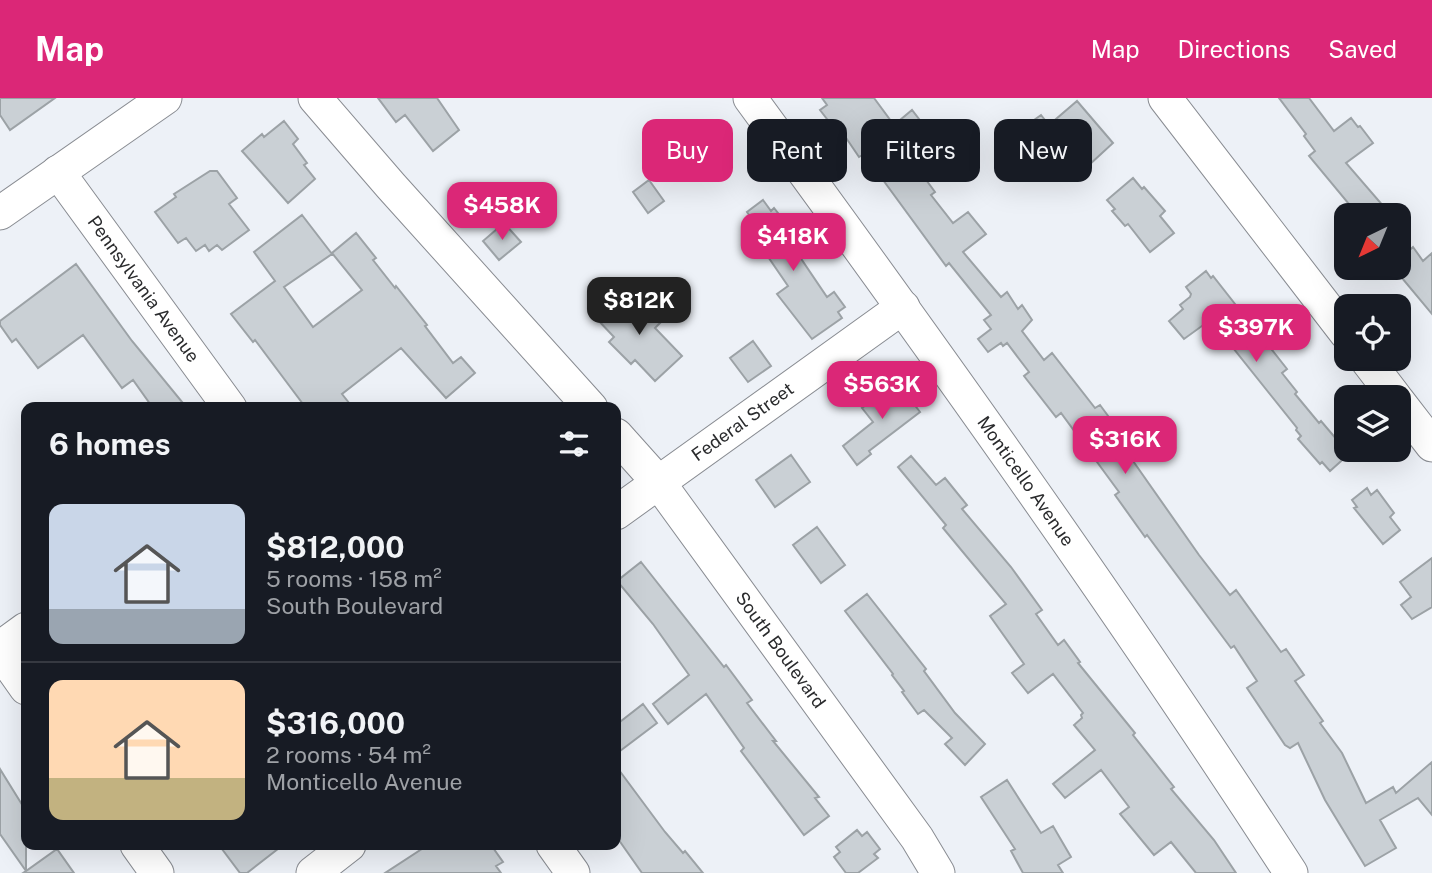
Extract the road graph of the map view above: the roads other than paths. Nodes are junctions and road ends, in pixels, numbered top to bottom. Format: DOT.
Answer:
graph roads {
  1 [pos="165,98"];
  2 [pos="315,98"];
  3 [pos="750,98"];
  4 [pos="1165,98"];
  5 [pos="58,172"];
  6 [pos="0,213"];
  7 [pos="903,307"];
  8 [pos="1334,317"];
  9 [pos="1375,371"];
  10 [pos="1386,385"];
  11 [pos="226,402"];
  12 [pos="587,402"];
  13 [pos="1411,417"];
  14 [pos="621,441"];
  15 [pos="1432,445"];
  16 [pos="659,483"];
  17 [pos="621,510"];
  18 [pos="21,633"];
  19 [pos="0,650"];
  20 [pos="21,681"];
  21 [pos="141,850"];
  22 [pos="343,850"];
  23 [pos="557,850"];
  24 [pos="157,873"];
  25 [pos="313,873"];
  26 [pos="573,873"];
  27 [pos="938,873"];
  28 [pos="1290,873"];
  1 -- 5 [label="street"];
  2 -- 12 [label="street"];
  3 -- 7 [label="street, Monticello Avenue"];
  4 -- 8 [label="street"];
  5 -- 6 [label="street"];
  5 -- 11 [label="street, Pennsylvania Avenue"];
  7 -- 16 [label="street, Federal Street"];
  7 -- 28 [label="street, Monticello Avenue"];
  9 -- 10 [label="street"];
  13 -- 15 [label="street"];
  14 -- 16 [label="street, South Boulevard"];
  16 -- 17 [label="street, Federal Street"];
  16 -- 27 [label="street, South Boulevard"];
  18 -- 19 [label="street"];
  19 -- 20 [label="street"];
  21 -- 24 [label="street"];
  22 -- 25 [label="street"];
  23 -- 26 [label="street"];
}
